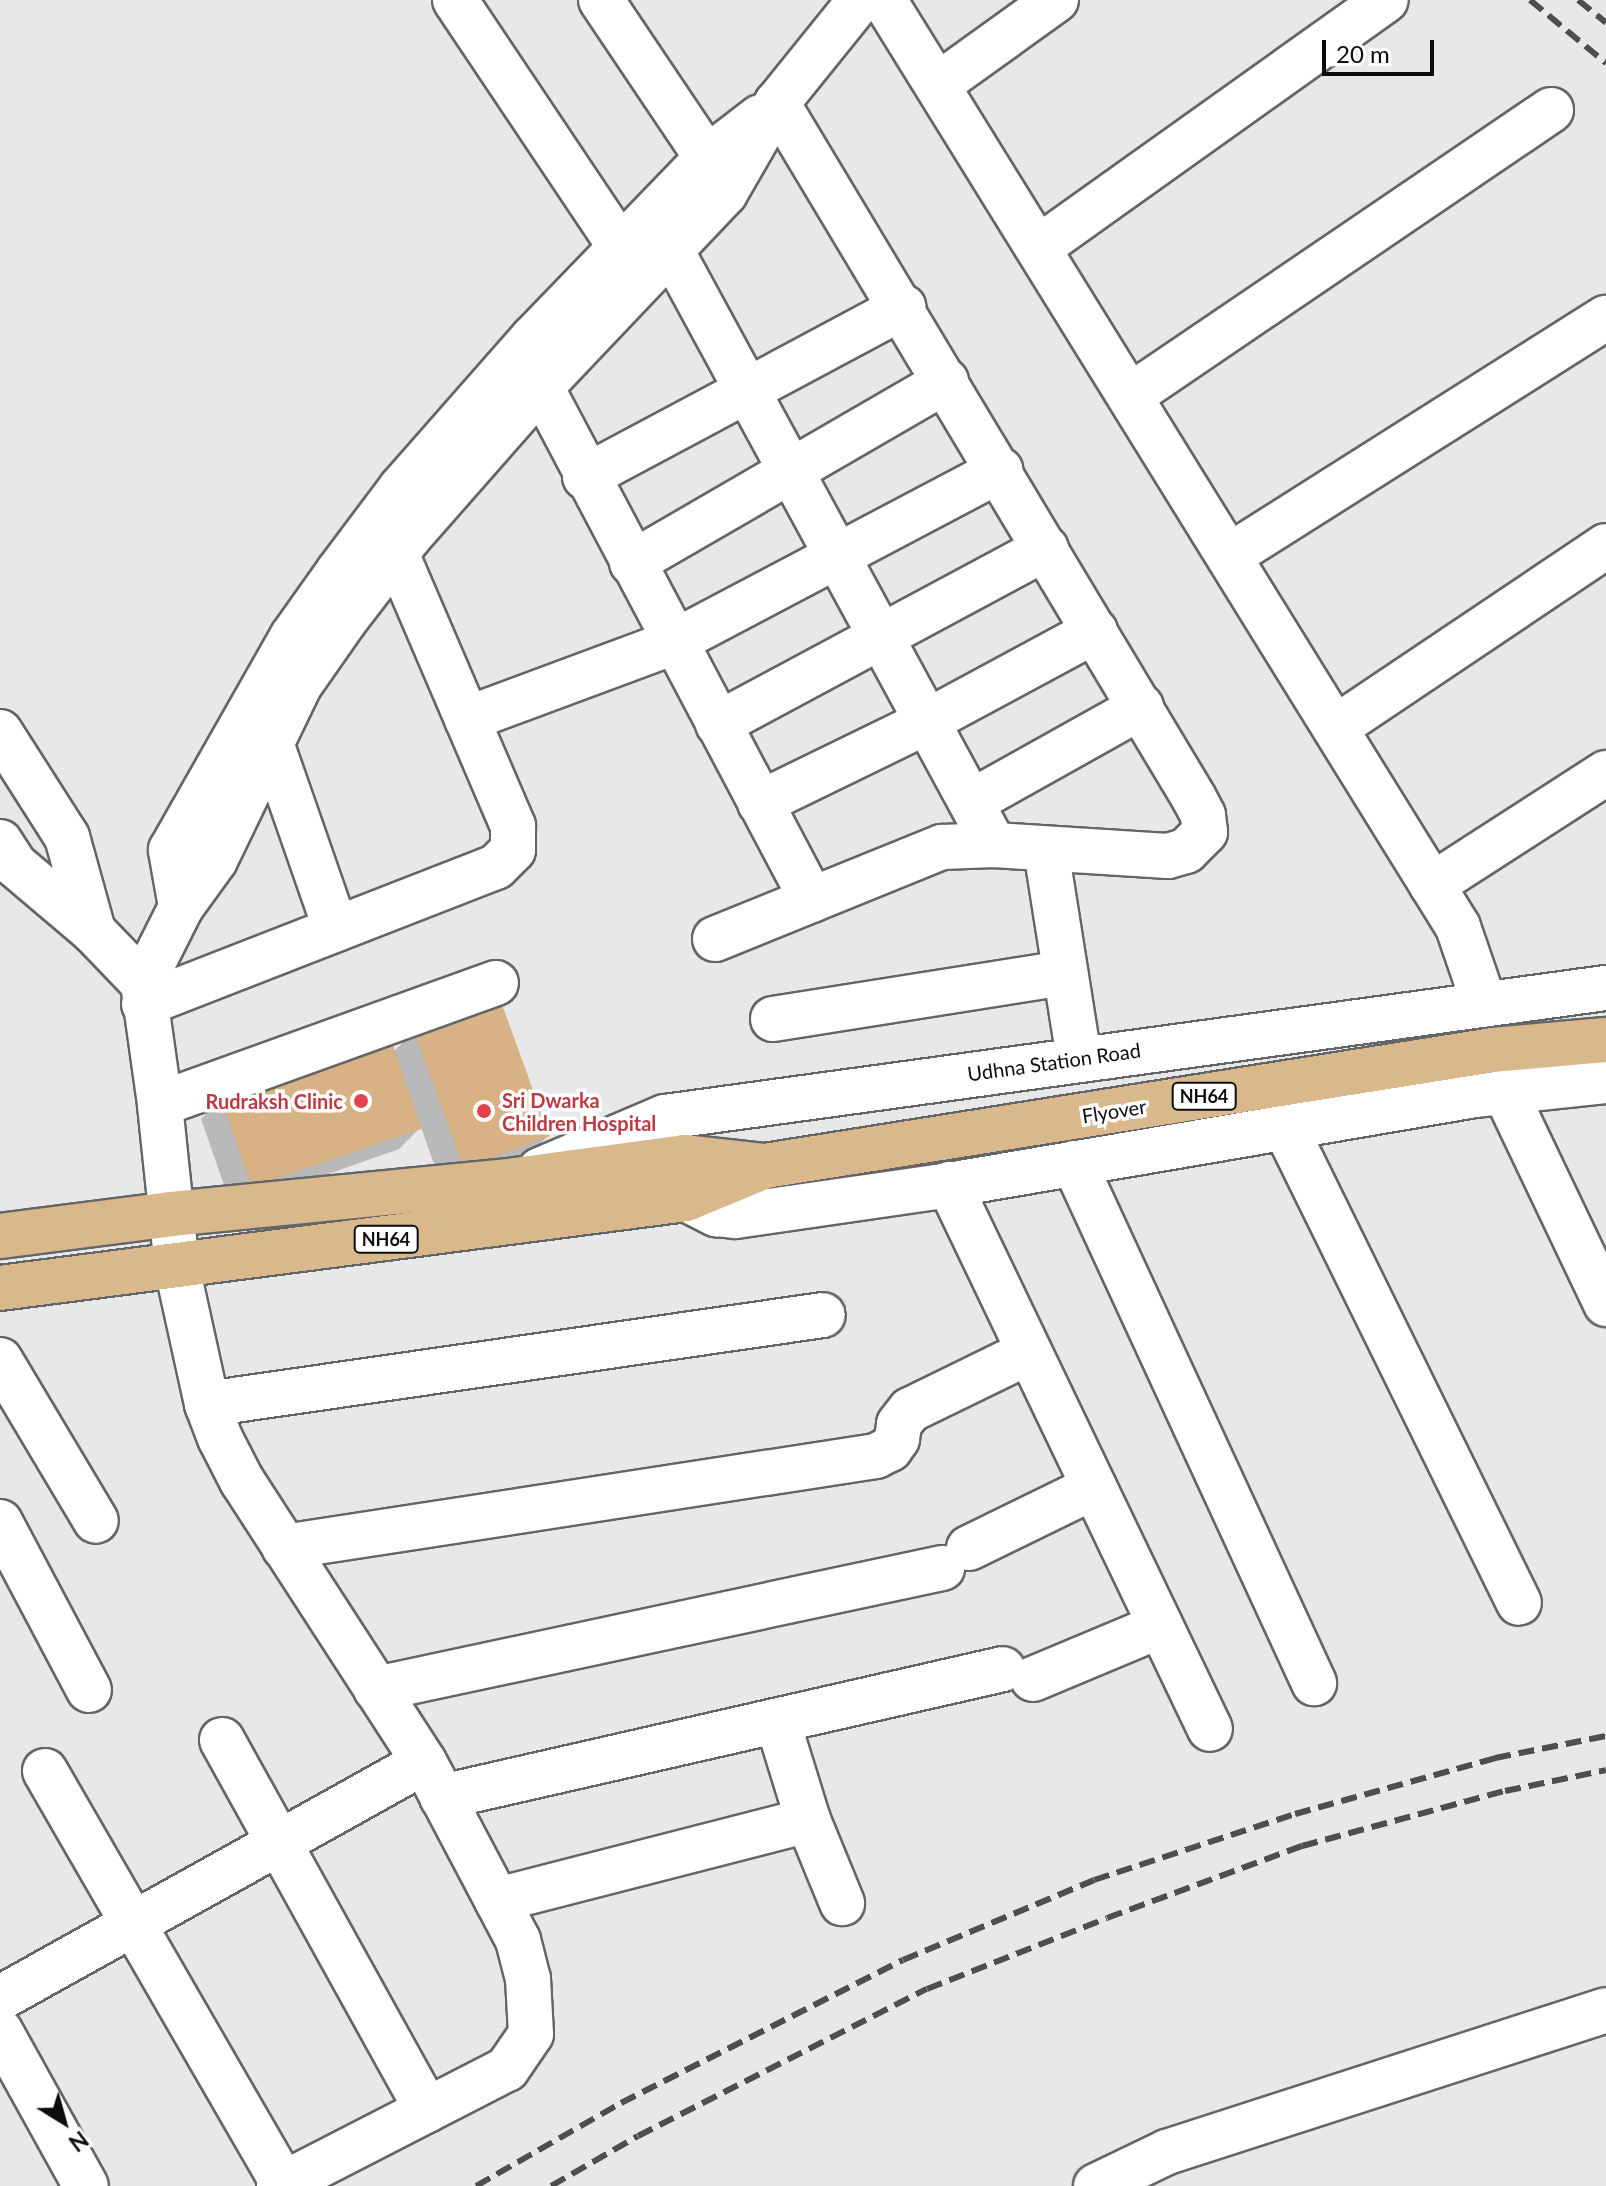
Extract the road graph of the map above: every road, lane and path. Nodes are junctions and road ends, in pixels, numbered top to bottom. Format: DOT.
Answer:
graph roads {
  1 [pos="455,0"];
  2 [pos="601,0"];
  3 [pos="860,0"];
  4 [pos="884,0"];
  5 [pos="1056,0"];
  6 [pos="1386,0"];
  7 [pos="939,84"];
  8 [pos="777,103"];
  9 [pos="1551,110"];
  10 [pos="707,158"];
  11 [pos="621,248"];
  12 [pos="1038,248"];
  13 [pos="672,252"];
  14 [pos="903,307"];
  15 [pos="1606,318"];
  16 [pos="946,381"];
  17 [pos="541,387"];
  18 [pos="744,390"];
  19 [pos="1130,396"];
  20 [pos="1000,470"];
  21 [pos="789,472"];
  22 [pos="585,477"];
  23 [pos="1606,546"];
  24 [pos="1046,548"];
  25 [pos="396,553"];
  26 [pos="1229,556"];
  27 [pos="836,558"];
  28 [pos="632,563"];
  29 [pos="1095,631"];
  30 [pos="880,637"];
  31 [pos="674,642"];
  32 [pos="1141,707"];
  33 [pos="467,719"];
  34 [pos="926,722"];
  35 [pos="718,724"];
  36 [pos="1335,728"];
  37 [pos="0,732"];
  38 [pos="270,740"];
  39 [pos="1606,773"];
  40 [pos="971,802"];
  41 [pos="760,803"];
  42 [pos="0,842"];
  43 [pos="994,845"];
  44 [pos="1046,850"];
  45 [pos="1432,885"];
  46 [pos="812,900"];
  47 [pos="181,907"];
  48 [pos="336,929"];
  49 [pos="93,931"];
  50 [pos="715,939"];
  51 [pos="1065,973"];
  52 [pos="496,983"];
  53 [pos="1606,988"];
  54 [pos="143,994"];
  55 [pos="1484,1003"];
  56 [pos="773,1019"];
  57 [pos="1606,1040"];
  58 [pos="1079,1058"];
  59 [pos="1606,1081"];
  60 [pos="1505,1092"];
  61 [pos="160,1104"];
  62 [pos="1285,1127"];
  63 [pos="784,1163"];
  64 [pos="1074,1163"];
  65 [pos="515,1180"];
  66 [pos="949,1184"];
  67 [pos="686,1199"];
  68 [pos="171,1214"];
  69 [pos="0,1236"];
  70 [pos="177,1267"];
  71 [pos="0,1288"];
  72 [pos="1606,1304"];
  73 [pos="823,1315"];
  74 [pos="1029,1352"];
  75 [pos="0,1360"];
  76 [pos="207,1404"];
  77 [pos="1094,1487"];
  78 [pos="96,1521"];
  79 [pos="0,1522"];
  80 [pos="284,1547"];
  81 [pos="1519,1603"];
  82 [pos="1160,1626"];
  83 [pos="1314,1683"];
  84 [pos="376,1689"];
  85 [pos="89,1690"];
  86 [pos="778,1723"];
  87 [pos="1210,1729"];
  88 [pos="222,1740"];
  89 [pos="45,1771"];
  90 [pos="433,1779"];
  91 [pos="808,1820"];
  92 [pos="279,1843"];
  93 [pos="497,1900"];
  94 [pos="842,1903"];
  95 [pos="133,1924"];
  96 [pos="0,1998"];
  97 [pos="1606,2010"];
  98 [pos="0,2031"];
  99 [pos="427,2110"];
  100 [pos="281,2185"];
  101 [pos="86,2186"];
  102 [pos="1096,2186"];
  1 -- 11 [label="street"];
  2 -- 10 [label="street"];
  3 -- 8 [label="street"];
  4 -- 7 [label="street"];
  5 -- 7 [label="street"];
  6 -- 12 [label="street"];
  7 -- 12 [label="street"];
  8 -- 10 [label="street"];
  8 -- 13 [label="street"];
  8 -- 14 [label="street"];
  9 -- 19 [label="street"];
  10 -- 11 [label="street"];
  11 -- 47 [label="street"];
  12 -- 19 [label="street"];
  13 -- 17 [label="street"];
  13 -- 18 [label="street"];
  14 -- 16 [label="street"];
  14 -- 18 [label="street"];
  15 -- 26 [label="street"];
  16 -- 20 [label="street"];
  16 -- 21 [label="street"];
  17 -- 22 [label="street"];
  17 -- 25 [label="street"];
  18 -- 21 [label="street"];
  18 -- 22 [label="street"];
  19 -- 26 [label="street"];
  20 -- 24 [label="street"];
  20 -- 27 [label="street"];
  21 -- 27 [label="street"];
  21 -- 28 [label="street"];
  22 -- 28 [label="street"];
  23 -- 36 [label="street"];
  24 -- 29 [label="street"];
  24 -- 30 [label="street"];
  25 -- 33 [label="street"];
  25 -- 38 [label="street"];
  26 -- 36 [label="street"];
  27 -- 30 [label="street"];
  27 -- 31 [label="street"];
  28 -- 31 [label="street"];
  29 -- 32 [label="street"];
  29 -- 34 [label="street"];
  30 -- 34 [label="street"];
  30 -- 35 [label="street"];
  31 -- 33 [label="street"];
  31 -- 35 [label="street"];
  32 -- 40 [label="street"];
  32 -- 44 [label="street"];
  33 -- 48 [label="street"];
  34 -- 40 [label="street"];
  34 -- 41 [label="street"];
  35 -- 41 [label="street"];
  36 -- 45 [label="street"];
  37 -- 49 [label="street"];
  38 -- 47 [label="street"];
  38 -- 48 [label="street"];
  39 -- 45 [label="street"];
  40 -- 43 [label="street"];
  41 -- 46 [label="street"];
  42 -- 49 [label="street"];
  43 -- 44 [label="street"];
  43 -- 46 [label="street"];
  44 -- 51 [label="street"];
  45 -- 55 [label="street"];
  46 -- 50 [label="street"];
  47 -- 54 [label="street"];
  48 -- 54 [label="street"];
  49 -- 54 [label="street"];
  51 -- 56 [label="street"];
  51 -- 58 [label="street"];
  52 -- 61 [label="street"];
  53 -- 55 [label="street, Udhna Station Road"];
  54 -- 61 [label="street"];
  55 -- 58 [label="street, Udhna Station Road"];
  57 -- 63 [label="main road, Flyover / NH64"];
  58 -- 65 [label="street, Udhna Station Road"];
  59 -- 60 [label="street"];
  60 -- 62 [label="street"];
  60 -- 72 [label="street"];
  61 -- 68 [label="street"];
  62 -- 64 [label="street"];
  62 -- 81 [label="street"];
  63 -- 65 [label="main road, NH64"];
  63 -- 67 [label="main road, NH64"];
  64 -- 66 [label="street"];
  64 -- 83 [label="street"];
  65 -- 68 [label="main road, NH64"];
  66 -- 67 [label="street"];
  66 -- 74 [label="street"];
  67 -- 70 [label="main road, NH64"];
  68 -- 69 [label="main road, NH64"];
  68 -- 70 [label="street"];
  70 -- 71 [label="main road, NH64"];
  70 -- 76 [label="street"];
  73 -- 76 [label="street"];
  74 -- 77 [label="street"];
  74 -- 80 [label="street"];
  75 -- 78 [label="street"];
  76 -- 80 [label="street"];
  77 -- 82 [label="street"];
  77 -- 84 [label="street"];
  79 -- 85 [label="street"];
  80 -- 84 [label="street"];
  82 -- 86 [label="street"];
  82 -- 87 [label="street"];
  84 -- 90 [label="street"];
  86 -- 90 [label="street"];
  86 -- 91 [label="street"];
  88 -- 92 [label="street"];
  89 -- 95 [label="street"];
  90 -- 92 [label="street"];
  90 -- 93 [label="street"];
  91 -- 93 [label="street"];
  91 -- 94 [label="street"];
  92 -- 95 [label="street"];
  92 -- 99 [label="street"];
  93 -- 99 [label="street"];
  95 -- 96 [label="street"];
  95 -- 100 [label="street"];
  97 -- 102 [label="street"];
  98 -- 101 [label="street"];
  99 -- 100 [label="street"];
}
